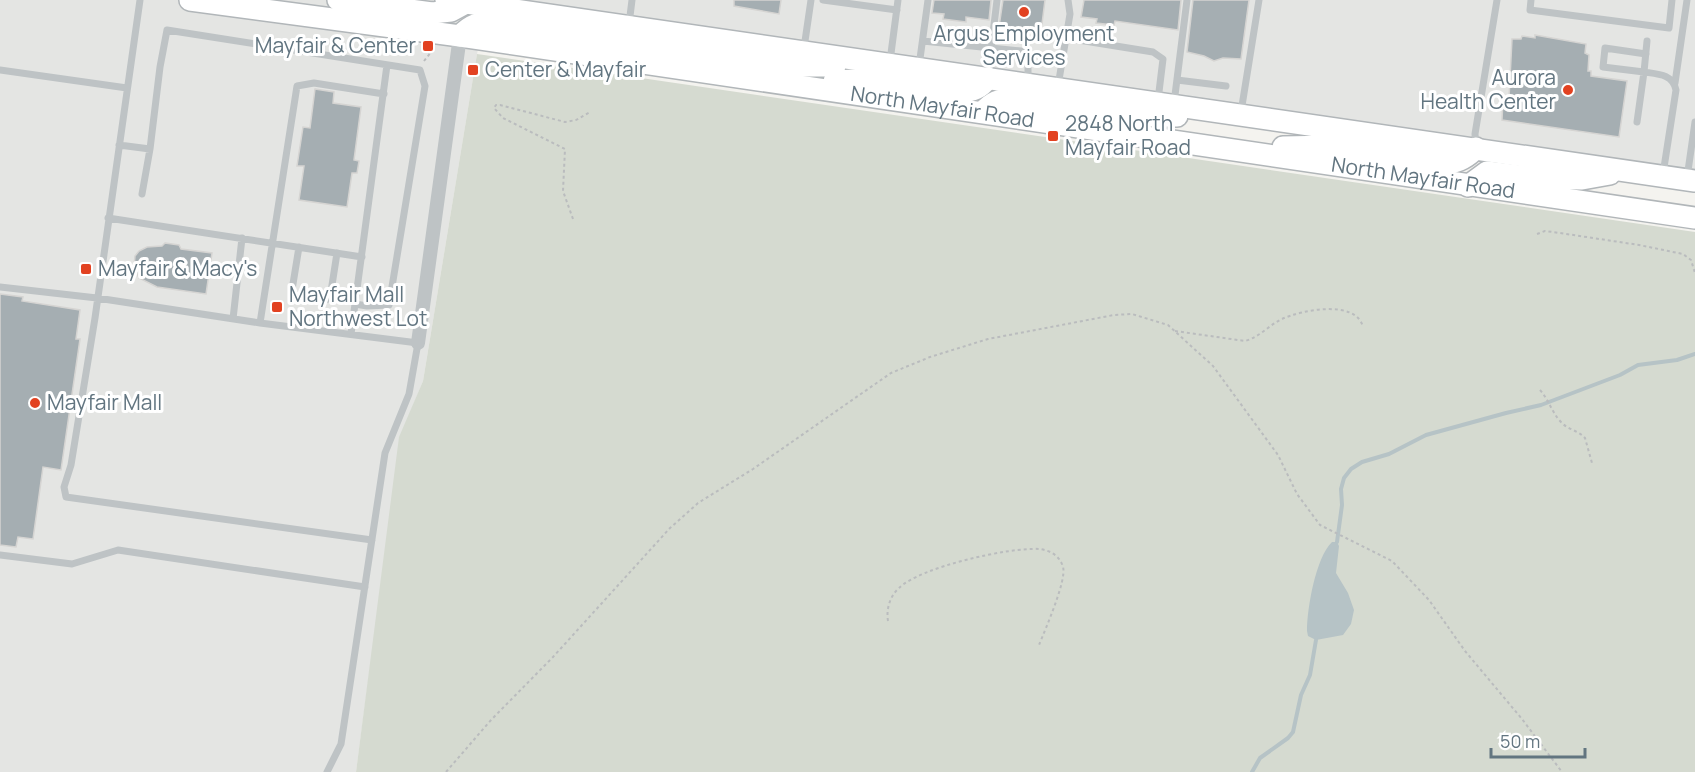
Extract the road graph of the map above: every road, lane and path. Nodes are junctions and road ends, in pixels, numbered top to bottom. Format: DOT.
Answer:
graph roads {
  1 [pos="140,0"];
  2 [pos="190,0"];
  3 [pos="302,0"];
  4 [pos="338,0"];
  5 [pos="632,0"];
  6 [pos="811,0"];
  7 [pos="823,0"];
  8 [pos="898,0"];
  9 [pos="928,0"];
  10 [pos="997,0"];
  11 [pos="1068,0"];
  12 [pos="1187,0"];
  13 [pos="1259,0"];
  14 [pos="1497,0"];
  15 [pos="1531,0"];
  16 [pos="1672,0"];
  17 [pos="1687,0"];
  18 [pos="455,1"];
  19 [pos="223,4"];
  20 [pos="897,10"];
  21 [pos="629,27"];
  22 [pos="460,36"];
  23 [pos="1066,38"];
  24 [pos="923,41"];
  25 [pos="1647,41"];
  26 [pos="991,48"];
  27 [pos="804,51"];
  28 [pos="1646,54"];
  29 [pos="889,64"];
  30 [pos="387,65"];
  31 [pos="918,68"];
  32 [pos="0,70"];
  33 [pos="1644,72"];
  34 [pos="987,78"];
  35 [pos="1177,80"];
  36 [pos="782,83"];
  37 [pos="1675,83"];
  38 [pos="1028,84"];
  39 [pos="1226,86"];
  40 [pos="127,88"];
  41 [pos="1058,88"];
  42 [pos="384,94"];
  43 [pos="1166,104"];
  44 [pos="590,112"];
  45 [pos="983,112"];
  46 [pos="1241,115"];
  47 [pos="1637,122"];
  48 [pos="1695,122"];
  49 [pos="119,145"];
  50 [pos="1476,148"];
  51 [pos="150,149"];
  52 [pos="1225,149"];
  53 [pos="1692,158"];
  54 [pos="1626,171"];
  55 [pos="1663,176"];
  56 [pos="1691,180"];
  57 [pos="1468,186"];
  58 [pos="142,194"];
  59 [pos="108,218"];
  60 [pos="1695,218"];
  61 [pos="573,219"];
  62 [pos="1536,234"];
  63 [pos="242,238"];
  64 [pos="272,243"];
  65 [pos="299,247"];
  66 [pos="337,253"];
  67 [pos="362,257"];
  68 [pos="1695,273"];
  69 [pos="0,287"];
  70 [pos="97,298"];
  71 [pos="355,304"];
  72 [pos="232,319"];
  73 [pos="260,323"];
  74 [pos="1362,327"];
  75 [pos="1174,331"];
  76 [pos="351,334"];
  77 [pos="418,344"];
  78 [pos="1540,390"];
  79 [pos="1592,463"];
  80 [pos="372,540"];
  81 [pos="0,555"];
  82 [pos="365,587"];
  83 [pos="888,621"];
  84 [pos="1039,645"];
  85 [pos="327,772"];
  86 [pos="446,772"];
  87 [pos="1562,772"];
  1 -- 40 [label="lane"];
  2 -- 19 [label="main road, North Mayfair Road"];
  3 -- 19 [label="main road"];
  4 -- 18 [label="main road"];
  5 -- 21 [label="lane"];
  6 -- 27 [label="lane"];
  7 -- 20 [label="lane"];
  8 -- 20 [label="lane"];
  9 -- 24 [label="lane"];
  10 -- 26 [label="lane"];
  11 -- 23 [label="lane"];
  12 -- 35 [label="lane"];
  13 -- 46 [label="lane"];
  14 -- 50 [label="lane"];
  15 -- 16 [label="lane"];
  17 -- 37 [label="lane"];
  18 -- 21 [label="main road, North Mayfair Road"];
  19 -- 22 [label="main road, North Mayfair Road"];
  20 -- 29 [label="lane"];
  21 -- 27 [label="main road, North Mayfair Road"];
  22 -- 29 [label="main road"];
  22 -- 36 [label="main road, North Mayfair Road"];
  22 -- 77 [label="street"];
  23 -- 41 [label="lane"];
  23 -- 43 [label="lane"];
  24 -- 26 [label="lane"];
  24 -- 31 [label="lane"];
  25 -- 28 [label="lane"];
  26 -- 34 [label="lane"];
  26 -- 38 [label="lane"];
  27 -- 29 [label="main road, North Mayfair Road"];
  28 -- 33 [label="lane"];
  28 -- 33 [label="lane"];
  29 -- 31 [label="main road, North Mayfair Road"];
  30 -- 42 [label="lane"];
  30 -- 51 [label="lane"];
  30 -- 71 [label="lane"];
  31 -- 34 [label="main road, North Mayfair Road"];
  32 -- 40 [label="lane"];
  33 -- 37 [label="lane"];
  33 -- 47 [label="lane"];
  34 -- 36 [label="main road"];
  34 -- 38 [label="main road, North Mayfair Road"];
  35 -- 39 [label="lane"];
  35 -- 43 [label="lane"];
  36 -- 45 [label="main road, North Mayfair Road"];
  37 -- 55 [label="lane"];
  38 -- 41 [label="main road, North Mayfair Road"];
  40 -- 49 [label="lane"];
  41 -- 43 [label="main road, North Mayfair Road"];
  42 -- 64 [label="lane"];
  42 -- 67 [label="lane"];
  43 -- 46 [label="main road, North Mayfair Road"];
  44 -- 61 [label="path"];
  45 -- 46 [label="main road"];
  45 -- 52 [label="main road, North Mayfair Road"];
  46 -- 50 [label="main road, North Mayfair Road"];
  48 -- 53 [label="lane"];
  49 -- 51 [label="lane"];
  49 -- 59 [label="lane"];
  50 -- 52 [label="main road"];
  50 -- 54 [label="main road, North Mayfair Road"];
  51 -- 58 [label="lane"];
  52 -- 57 [label="main road, North Mayfair Road"];
  53 -- 56 [label="lane"];
  54 -- 55 [label="main road, North Mayfair Road"];
  54 -- 57 [label="main road"];
  55 -- 56 [label="main road, North Mayfair Road"];
  57 -- 60 [label="main road, North Mayfair Road"];
  59 -- 63 [label="lane"];
  59 -- 70 [label="lane"];
  62 -- 68 [label="path"];
  63 -- 64 [label="lane"];
  63 -- 72 [label="lane"];
  64 -- 65 [label="lane"];
  64 -- 73 [label="lane"];
  65 -- 66 [label="lane"];
  65 -- 66 [label="lane"];
  66 -- 67 [label="lane"];
  67 -- 71 [label="lane"];
  69 -- 70 [label="lane"];
  70 -- 72 [label="lane"];
  70 -- 80 [label="lane"];
  71 -- 76 [label="lane"];
  72 -- 73 [label="lane"];
  73 -- 76 [label="lane"];
  74 -- 75 [label="path"];
  75 -- 86 [label="path"];
  75 -- 87 [label="path"];
  76 -- 77 [label="lane"];
  77 -- 80 [label="lane"];
  78 -- 79 [label="path"];
  80 -- 82 [label="lane"];
  81 -- 82 [label="lane"];
  82 -- 85 [label="lane"];
  83 -- 84 [label="path"];
}
